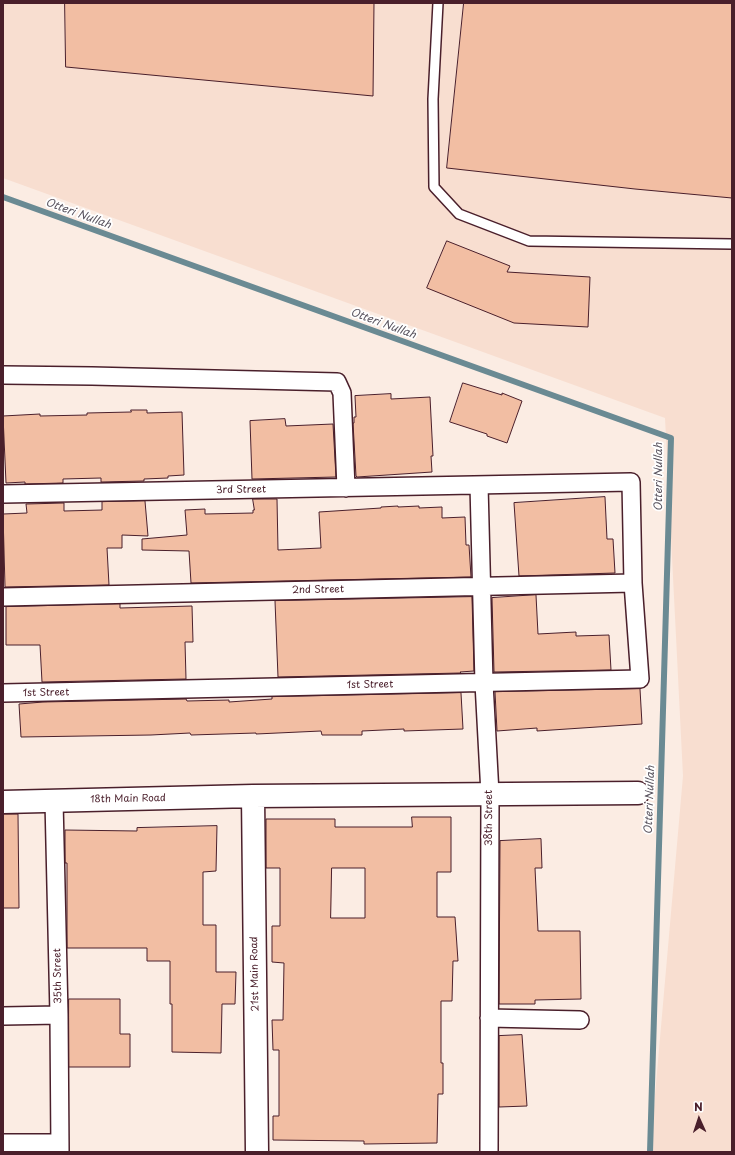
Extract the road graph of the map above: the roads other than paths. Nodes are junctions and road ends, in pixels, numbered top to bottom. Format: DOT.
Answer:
graph roads {
  1 [pos="438,3"];
  2 [pos="732,244"];
  3 [pos="3,375"];
  4 [pos="479,485"];
  5 [pos="346,488"];
  6 [pos="3,494"];
  7 [pos="633,583"];
  8 [pos="482,586"];
  9 [pos="3,597"];
  10 [pos="484,683"];
  11 [pos="3,693"];
  12 [pos="638,793"];
  13 [pos="490,794"];
  14 [pos="253,796"];
  15 [pos="54,801"];
  16 [pos="3,802"];
  17 [pos="59,1015"];
  18 [pos="3,1016"];
  19 [pos="488,1018"];
  20 [pos="580,1020"];
  21 [pos="3,1143"];
  22 [pos="60,1147"];
  23 [pos="257,1152"];
  24 [pos="489,1152"];
  1 -- 2 [label="lane"];
  3 -- 5 [label="street"];
  4 -- 5 [label="street, 3rd Street"];
  4 -- 7 [label="street, 3rd Street"];
  4 -- 8 [label="street, 38th Street"];
  5 -- 6 [label="street, 3rd Street"];
  7 -- 8 [label="street, 2nd Street"];
  7 -- 10 [label="street, 1st Street"];
  8 -- 9 [label="street, 2nd Street"];
  8 -- 10 [label="street, 38th Street"];
  10 -- 11 [label="street, 1st Street"];
  10 -- 13 [label="street, 38th Street"];
  12 -- 13 [label="street, 18th Main Road"];
  13 -- 14 [label="street, 18th Main Road"];
  13 -- 19 [label="street, 38th Street"];
  14 -- 15 [label="street, 18th Main Road"];
  14 -- 23 [label="street, 21st Main Road"];
  15 -- 16 [label="street, 18th Main Road"];
  15 -- 17 [label="street, 35th Street"];
  17 -- 18 [label="street"];
  17 -- 22 [label="street, 35th Street"];
  19 -- 20 [label="street"];
  19 -- 24 [label="street, 38th Street"];
  21 -- 22 [label="street"];
}
